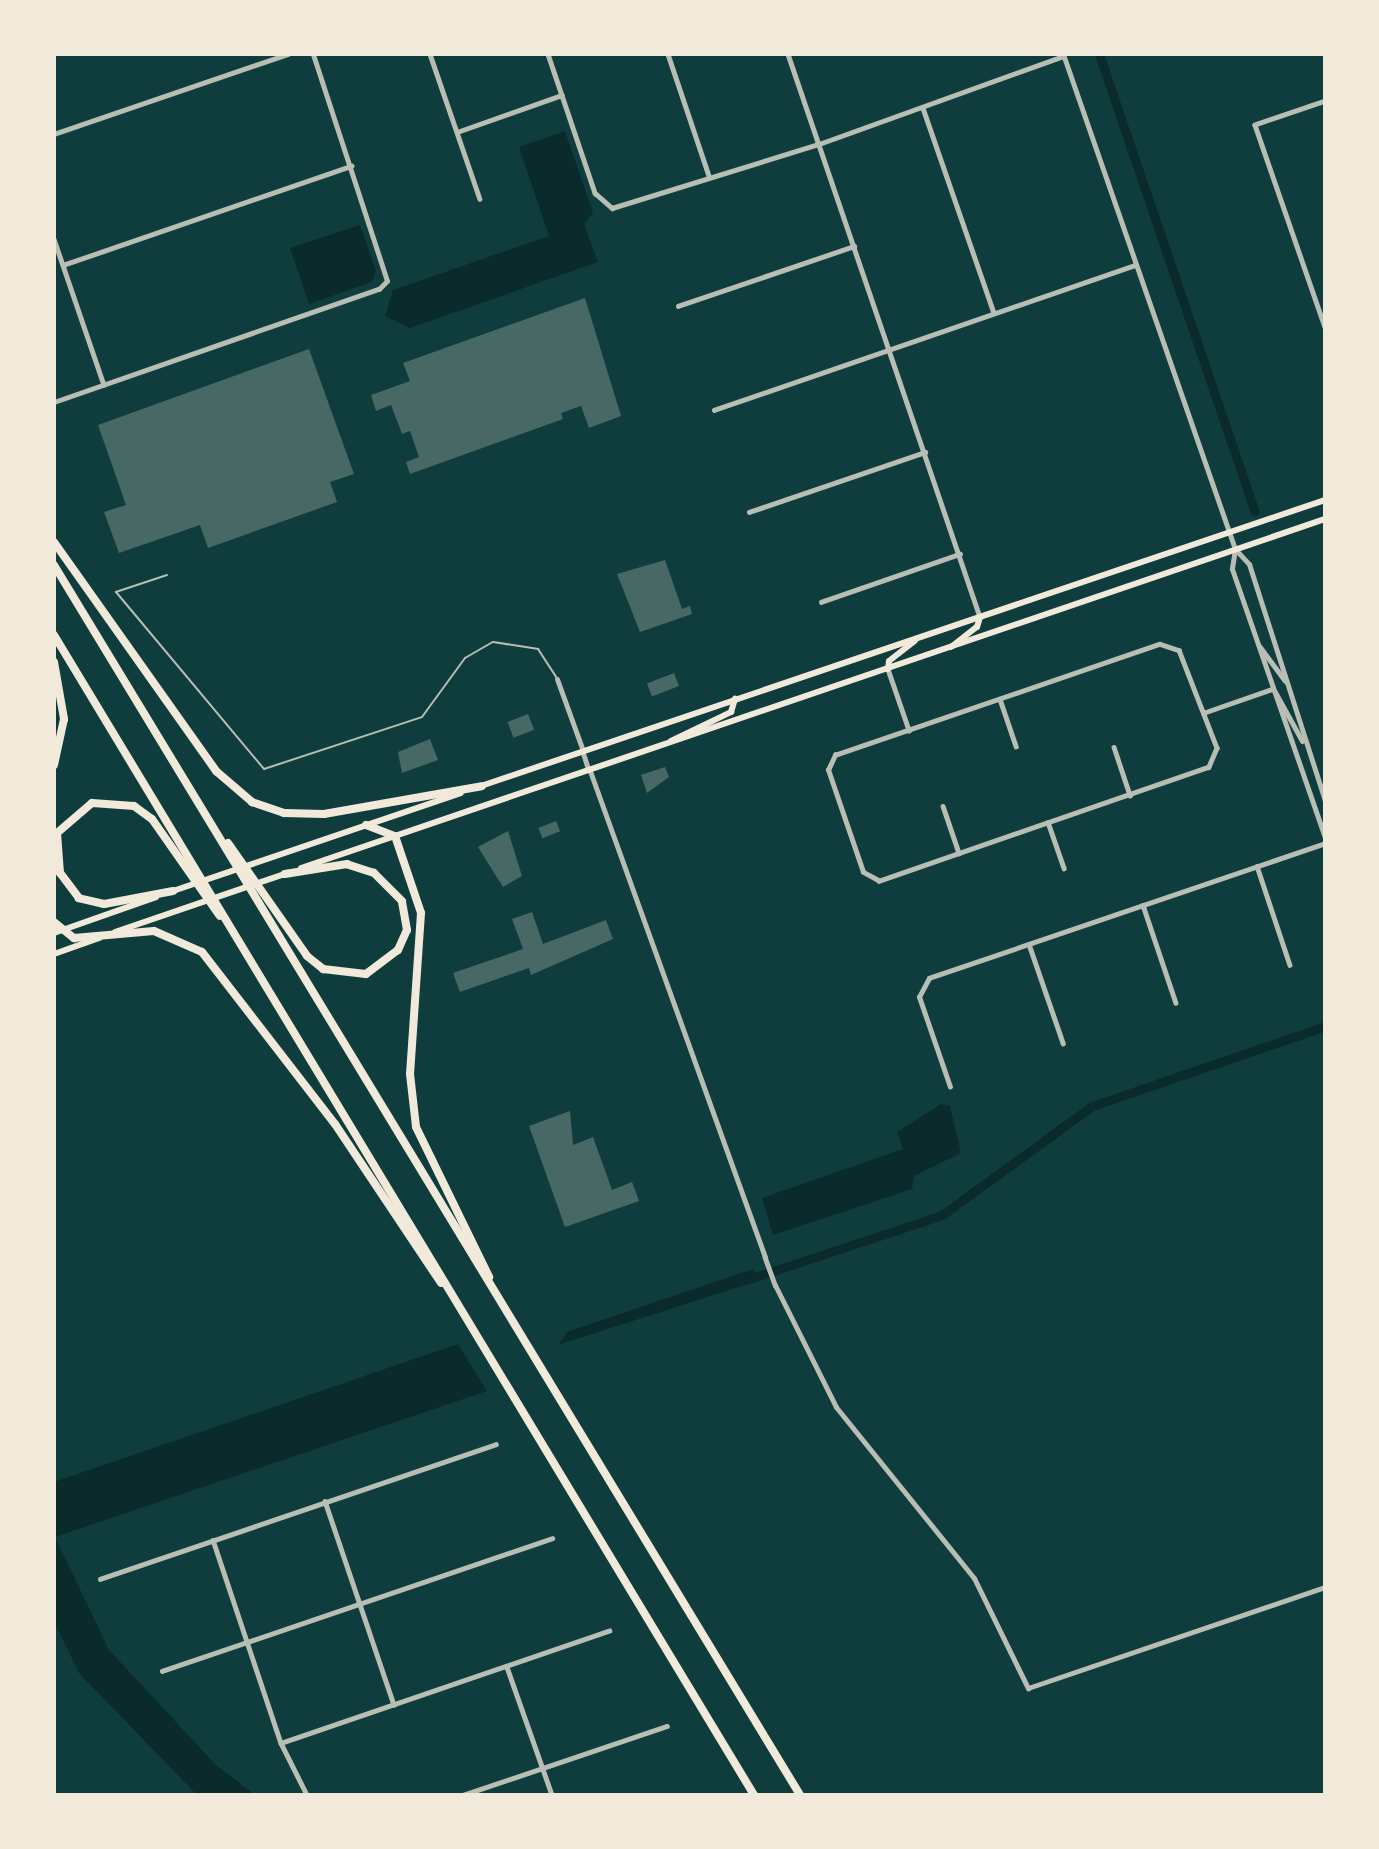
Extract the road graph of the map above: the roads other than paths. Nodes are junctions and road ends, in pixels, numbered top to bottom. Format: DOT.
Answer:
graph roads {
  1 [pos="288,54"];
  2 [pos="313,54"];
  3 [pos="430,54"];
  4 [pos="548,54"];
  5 [pos="668,54"];
  6 [pos="788,54"];
  7 [pos="1063,55"];
  8 [pos="562,95"];
  9 [pos="1325,101"];
  10 [pos="923,108"];
  11 [pos="457,132"];
  12 [pos="54,134"];
  13 [pos="819,144"];
  14 [pos="352,166"];
  15 [pos="709,176"];
  16 [pos="480,199"];
  17 [pos="54,239"];
  18 [pos="854,246"];
  19 [pos="63,265"];
  20 [pos="1136,265"];
  21 [pos="678,306"];
  22 [pos="994,313"];
  23 [pos="1325,327"];
  24 [pos="889,349"];
  25 [pos="104,384"];
  26 [pos="54,402"];
  27 [pos="714,410"];
  28 [pos="925,452"];
  29 [pos="1325,500"];
  30 [pos="749,512"];
  31 [pos="1325,519"];
  32 [pos="1229,532"];
  33 [pos="54,542"];
  34 [pos="1235,550"];
  35 [pos="960,554"];
  36 [pos="54,565"];
  37 [pos="167,575"];
  38 [pos="821,602"];
  39 [pos="980,617"];
  40 [pos="54,635"];
  41 [pos="1254,635"];
  42 [pos="916,639"];
  43 [pos="950,648"];
  44 [pos="54,662"];
  45 [pos="888,669"];
  46 [pos="557,679"];
  47 [pos="1286,682"];
  48 [pos="1272,689"];
  49 [pos="735,699"];
  50 [pos="1000,699"];
  51 [pos="1203,713"];
  52 [pos="909,730"];
  53 [pos="667,744"];
  54 [pos="1016,746"];
  55 [pos="1114,747"];
  56 [pos="583,751"];
  57 [pos="54,765"];
  58 [pos="1314,766"];
  59 [pos="590,771"];
  60 [pos="186,782"];
  61 [pos="482,786"];
  62 [pos="1130,794"];
  63 [pos="1325,800"];
  64 [pos="943,806"];
  65 [pos="1048,822"];
  66 [pos="366,825"];
  67 [pos="395,836"];
  68 [pos="1325,837"];
  69 [pos="1325,843"];
  70 [pos="959,853"];
  71 [pos="1257,866"];
  72 [pos="1064,868"];
  73 [pos="285,874"];
  74 [pos="173,891"];
  75 [pos="1143,905"];
  76 [pos="54,922"];
  77 [pos="57,932"];
  78 [pos="91,941"];
  79 [pos="1029,944"];
  80 [pos="54,954"];
  81 [pos="1290,965"];
  82 [pos="265,981"];
  83 [pos="1176,1003"];
  84 [pos="1062,1042"];
  85 [pos="950,1087"];
  86 [pos="765,1257"];
  87 [pos="775,1285"];
  88 [pos="517,1333"];
  89 [pos="486,1348"];
  90 [pos="496,1444"];
  91 [pos="325,1502"];
  92 [pos="552,1538"];
  93 [pos="213,1540"];
  94 [pos="100,1579"];
  95 [pos="1325,1587"];
  96 [pos="359,1604"];
  97 [pos="609,1631"];
  98 [pos="247,1642"];
  99 [pos="507,1667"];
  100 [pos="162,1671"];
  101 [pos="394,1705"];
  102 [pos="667,1726"];
  103 [pos="281,1743"];
  104 [pos="543,1767"];
  105 [pos="307,1795"];
  106 [pos="463,1795"];
  107 [pos="552,1795"];
  108 [pos="754,1795"];
  109 [pos="800,1795"];
  1 -- 12 [label="street"];
  2 -- 14 [label="street"];
  3 -- 11 [label="street"];
  4 -- 8 [label="street"];
  5 -- 15 [label="street"];
  6 -- 13 [label="street"];
  7 -- 10 [label="street"];
  7 -- 20 [label="street"];
  8 -- 11 [label="street"];
  8 -- 15 [label="street"];
  9 -- 23 [label="street"];
  10 -- 13 [label="street"];
  10 -- 22 [label="street"];
  11 -- 16 [label="street"];
  13 -- 15 [label="street"];
  13 -- 18 [label="street"];
  14 -- 19 [label="street"];
  14 -- 25 [label="street"];
  17 -- 19 [label="street"];
  18 -- 21 [label="street"];
  18 -- 24 [label="street"];
  19 -- 25 [label="street"];
  20 -- 22 [label="street"];
  20 -- 32 [label="street"];
  22 -- 24 [label="street"];
  24 -- 27 [label="street"];
  24 -- 28 [label="street"];
  25 -- 26 [label="street"];
  28 -- 30 [label="street"];
  28 -- 35 [label="street"];
  29 -- 32 [label="main road"];
  31 -- 34 [label="main road"];
  32 -- 34 [label="street"];
  32 -- 39 [label="main road"];
  33 -- 61 [label="highway"];
  34 -- 41 [label="street"];
  34 -- 43 [label="main road"];
  34 -- 47 [label="street"];
  35 -- 38 [label="street"];
  35 -- 39 [label="street"];
  36 -- 60 [label="highway"];
  37 -- 46 [label="lane"];
  39 -- 42 [label="main road"];
  39 -- 43 [label="main road"];
  40 -- 82 [label="highway"];
  41 -- 47 [label="street"];
  41 -- 48 [label="street"];
  42 -- 45 [label="main road"];
  42 -- 49 [label="main road"];
  43 -- 45 [label="main road"];
  44 -- 57 [label="highway"];
  45 -- 52 [label="street"];
  45 -- 53 [label="main road"];
  46 -- 56 [label="street"];
  47 -- 58 [label="street"];
  48 -- 51 [label="street"];
  48 -- 58 [label="street"];
  48 -- 68 [label="street"];
  49 -- 53 [label="main road"];
  49 -- 56 [label="main road"];
  50 -- 51 [label="street"];
  50 -- 52 [label="street"];
  50 -- 54 [label="street"];
  51 -- 62 [label="street"];
  52 -- 70 [label="street"];
  53 -- 59 [label="main road"];
  55 -- 62 [label="street"];
  56 -- 59 [label="street"];
  56 -- 61 [label="main road"];
  58 -- 63 [label="street"];
  59 -- 67 [label="main road"];
  59 -- 86 [label="street"];
  60 -- 73 [label="highway"];
  60 -- 88 [label="highway"];
  61 -- 66 [label="main road"];
  62 -- 65 [label="street"];
  64 -- 70 [label="street"];
  65 -- 70 [label="street"];
  65 -- 72 [label="street"];
  66 -- 67 [label="highway"];
  66 -- 74 [label="main road"];
  67 -- 73 [label="main road"];
  67 -- 88 [label="highway"];
  69 -- 71 [label="street"];
  71 -- 75 [label="street"];
  71 -- 81 [label="street"];
  73 -- 78 [label="main road"];
  74 -- 77 [label="main road"];
  74 -- 82 [label="highway"];
  75 -- 79 [label="street"];
  75 -- 83 [label="street"];
  76 -- 77 [label="highway"];
  77 -- 78 [label="highway"];
  78 -- 80 [label="main road"];
  78 -- 89 [label="highway"];
  79 -- 84 [label="street"];
  79 -- 85 [label="street"];
  82 -- 89 [label="highway"];
  86 -- 87 [label="street"];
  87 -- 95 [label="street"];
  88 -- 109 [label="highway"];
  89 -- 108 [label="highway"];
  90 -- 91 [label="street"];
  91 -- 93 [label="street"];
  91 -- 96 [label="street"];
  92 -- 96 [label="street"];
  93 -- 94 [label="street"];
  93 -- 98 [label="street"];
  96 -- 98 [label="street"];
  96 -- 101 [label="street"];
  97 -- 99 [label="street"];
  98 -- 100 [label="street"];
  98 -- 103 [label="street"];
  99 -- 101 [label="street"];
  99 -- 104 [label="street"];
  101 -- 103 [label="street"];
  102 -- 104 [label="street"];
  103 -- 105 [label="street"];
  104 -- 106 [label="street"];
  104 -- 107 [label="street"];
}
